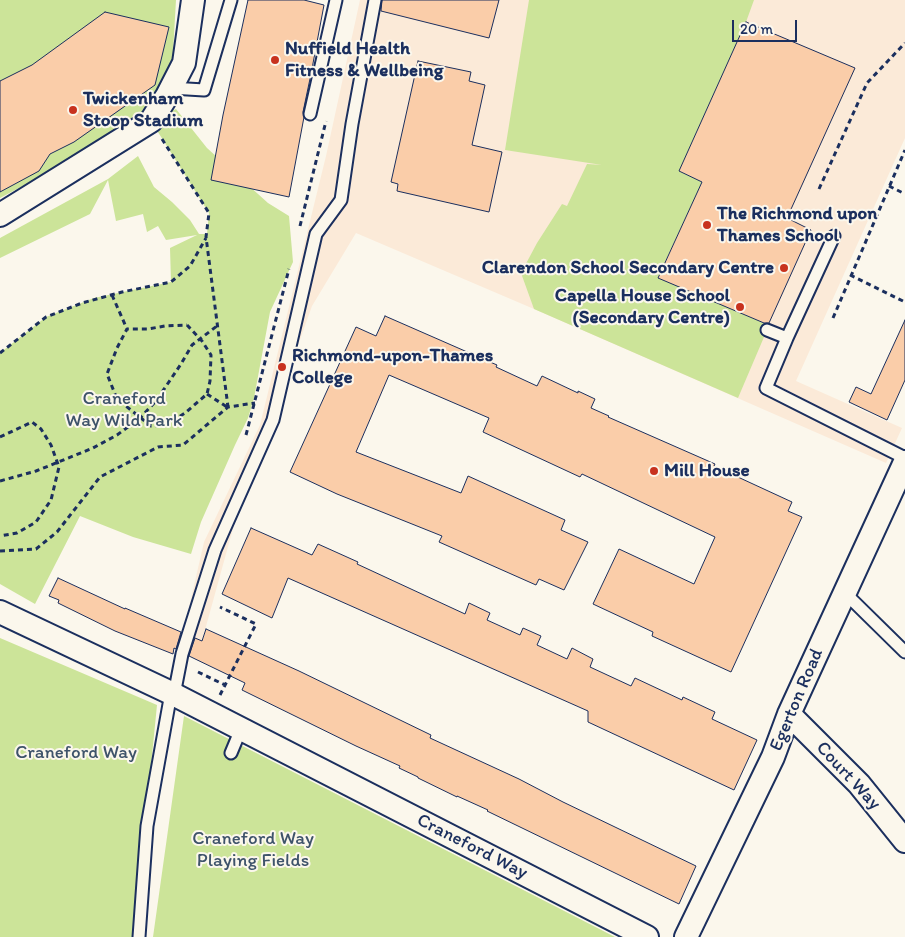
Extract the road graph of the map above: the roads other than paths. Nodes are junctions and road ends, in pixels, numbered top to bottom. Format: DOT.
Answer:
graph roads {
  1 [pos="193,0"];
  2 [pos="231,0"];
  3 [pos="336,0"];
  4 [pos="375,0"];
  5 [pos="171,88"];
  6 [pos="310,114"];
  7 [pos="0,215"];
  8 [pos="834,236"];
  9 [pos="767,330"];
  10 [pos="787,338"];
  11 [pos="905,458"];
  12 [pos="902,477"];
  13 [pos="845,593"];
  14 [pos="0,612"];
  15 [pos="905,652"];
  16 [pos="172,694"];
  17 [pos="788,714"];
  18 [pos="241,729"];
  19 [pos="231,753"];
  20 [pos="905,841"];
  21 [pos="139,937"];
  22 [pos="647,937"];
  23 [pos="686,937"];
  1 -- 5 [label="street"];
  2 -- 5 [label="lane"];
  3 -- 6 [label="lane"];
  4 -- 16 [label="lane"];
  5 -- 7 [label="street"];
  8 -- 10 [label="lane"];
  9 -- 10 [label="lane"];
  10 -- 11 [label="lane"];
  12 -- 13 [label="street, Egerton Road"];
  13 -- 15 [label="lane"];
  13 -- 17 [label="street, Egerton Road"];
  14 -- 16 [label="street, Craneford Way"];
  16 -- 18 [label="street, Craneford Way"];
  16 -- 21 [label="lane"];
  17 -- 20 [label="street, Court Way"];
  17 -- 23 [label="street, Egerton Road"];
  18 -- 19 [label="lane"];
  18 -- 22 [label="street, Craneford Way"];
}
